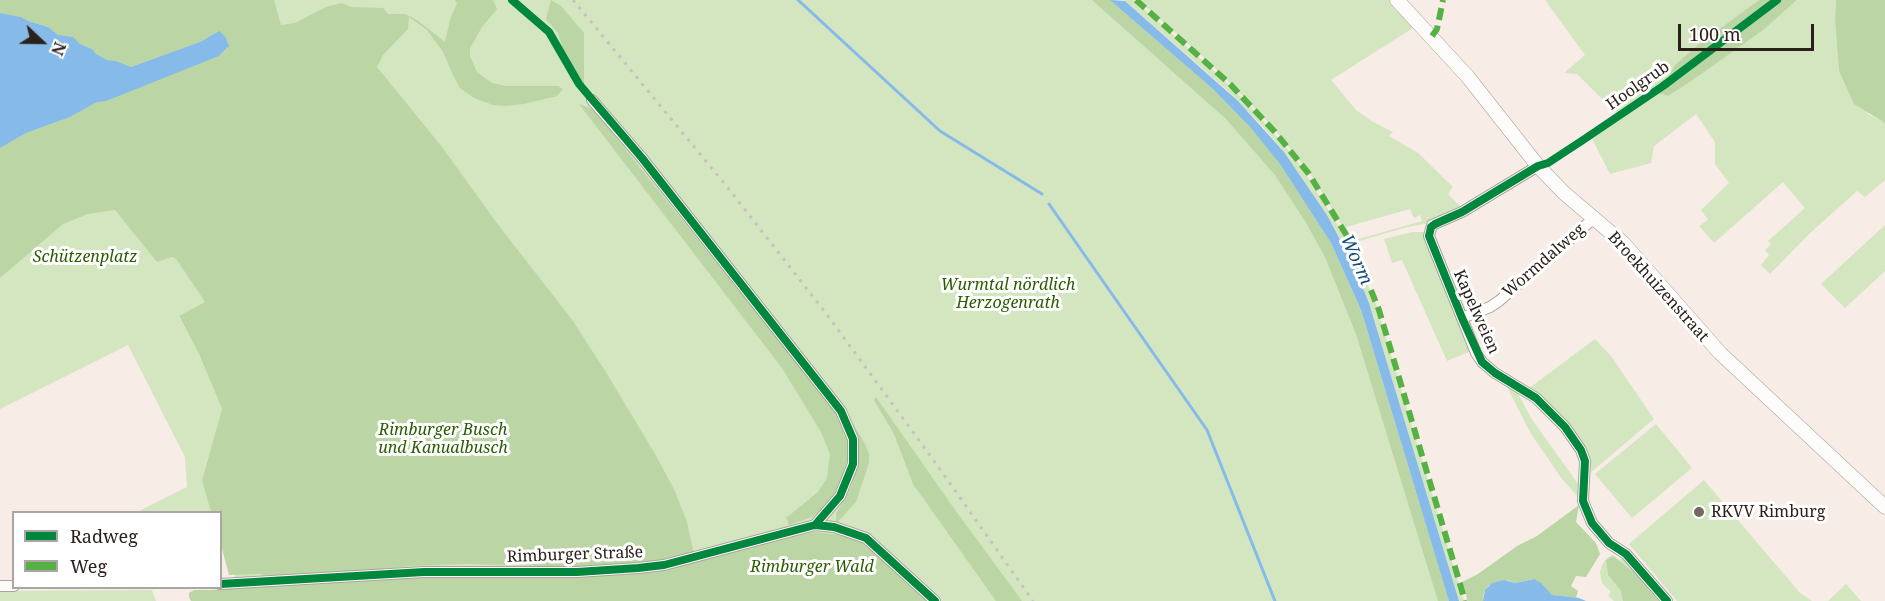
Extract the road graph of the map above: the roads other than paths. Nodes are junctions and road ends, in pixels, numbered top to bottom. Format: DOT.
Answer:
graph roads {
  1 [pos="1397,0"];
  2 [pos="592,100"];
  3 [pos="1538,166"];
  4 [pos="1593,219"];
  5 [pos="1462,318"];
  6 [pos="1885,507"];
  7 [pos="815,525"];
  8 [pos="222,584"];
  9 [pos="935,601"];
  10 [pos="1667,601"];
  1 -- 3 [label="street, Broekhuizenstraat"];
  2 -- 7 [label="street"];
  3 -- 4 [label="street, Broekhuizenstraat"];
  3 -- 5 [label="street, Kapelweien"];
  4 -- 5 [label="street, Wormdalweg"];
  4 -- 6 [label="street, Broekhuizenstraat"];
  5 -- 10 [label="street, Kapelweien"];
  7 -- 8 [label="street, Rimburger Straße"];
  7 -- 9 [label="street, Rimburger Straße"];
}
